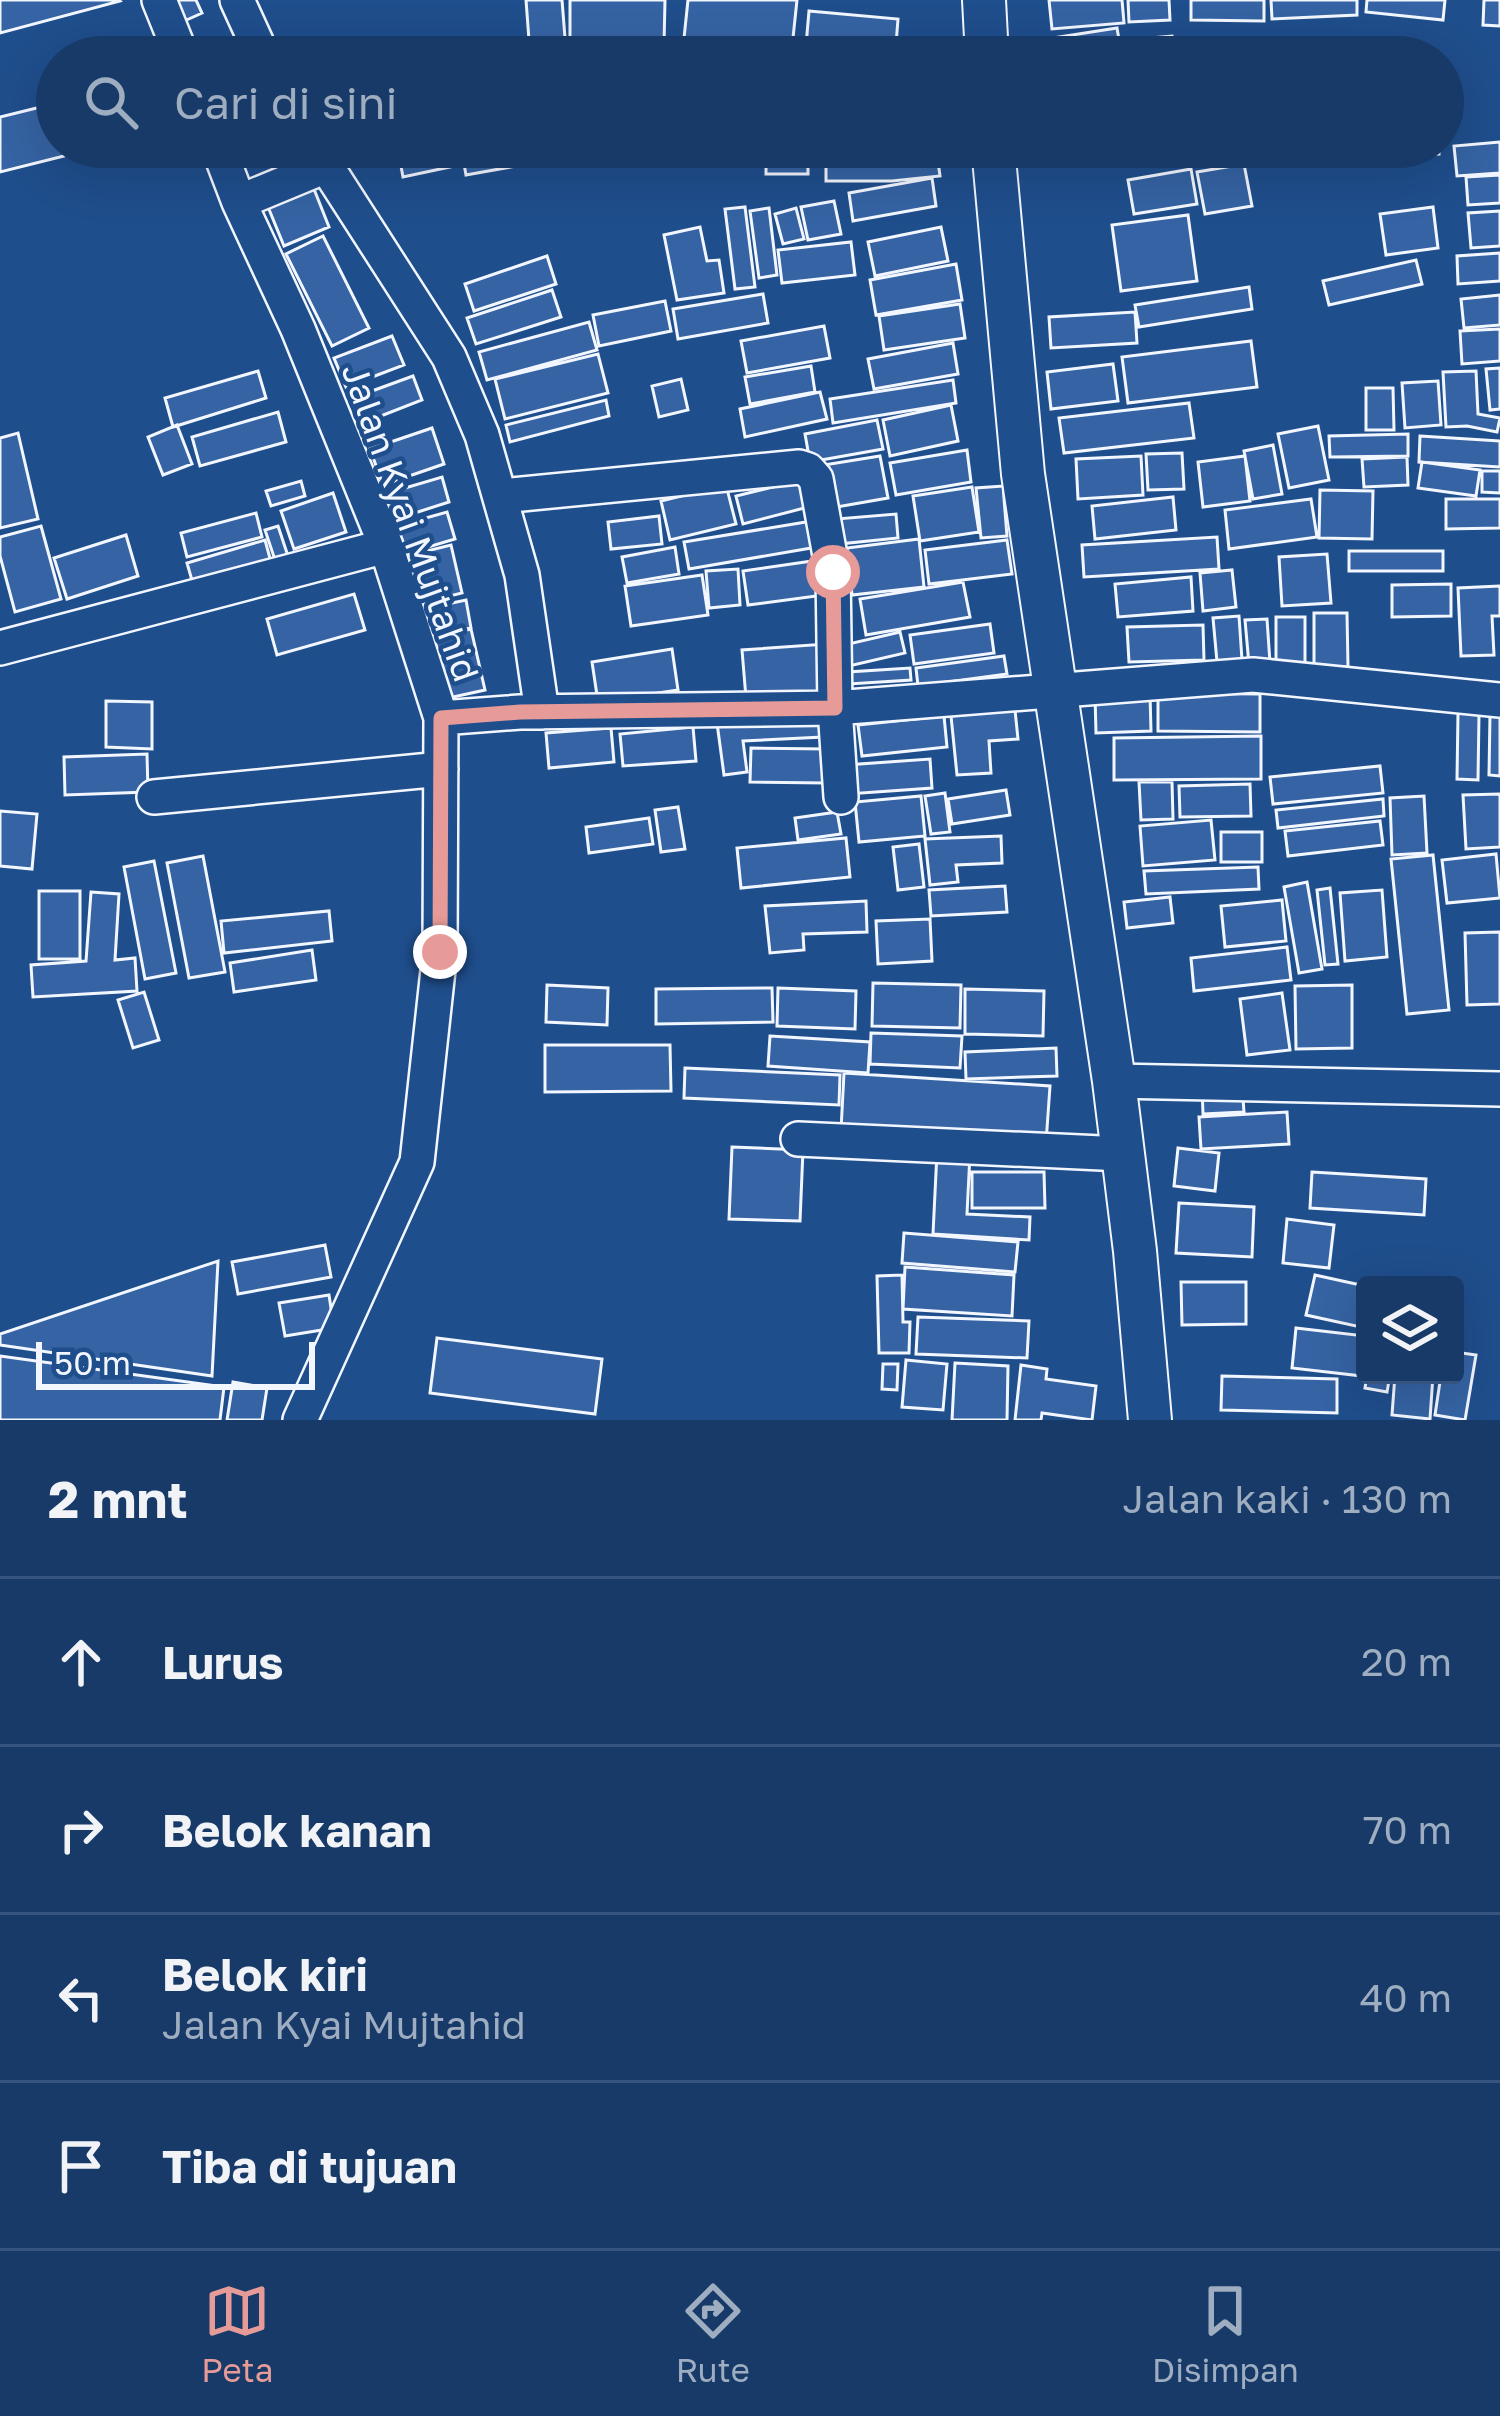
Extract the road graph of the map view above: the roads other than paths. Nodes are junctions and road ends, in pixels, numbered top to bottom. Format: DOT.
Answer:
graph roads {
  1 [pos="159,0"];
  2 [pos="237,0"];
  3 [pos="983,0"];
  4 [pos="174,36"];
  5 [pos="253,36"];
  6 [pos="986,36"];
  7 [pos="231,168"];
  8 [pos="305,168"];
  9 [pos="320,168"];
  10 [pos="994,168"];
  11 [pos="249,198"];
  12 [pos="501,496"];
  13 [pos="386,546"];
  14 [pos="0,648"];
  15 [pos="1056,690"];
  16 [pos="1500,700"];
  17 [pos="835,708"];
  18 [pos="531,712"];
  19 [pos="456,718"];
  20 [pos="441,769"];
  21 [pos="154,797"];
  22 [pos="841,797"];
  23 [pos="1114,1081"];
  24 [pos="1500,1089"];
  25 [pos="798,1139"];
  26 [pos="1123,1154"];
  27 [pos="300,1420"];
  28 [pos="1150,1420"];
  1 -- 4 [label="street"];
  2 -- 5 [label="street"];
  3 -- 6 [label="street"];
  7 -- 11 [label="street, Jalan Kyai Mujtahid"];
  8 -- 11 [label="street"];
  9 -- 12 [label="street"];
  10 -- 15 [label="street"];
  11 -- 13 [label="street, Jalan Kyai Mujtahid"];
  12 -- 17 [label="street"];
  12 -- 18 [label="street"];
  13 -- 14 [label="street"];
  13 -- 19 [label="street, Jalan Kyai Mujtahid"];
  15 -- 16 [label="street"];
  15 -- 17 [label="street"];
  15 -- 23 [label="street"];
  17 -- 18 [label="street"];
  17 -- 22 [label="street"];
  18 -- 19 [label="street"];
  19 -- 20 [label="street, Jalan Kyai Mujtahid"];
  20 -- 21 [label="street"];
  20 -- 27 [label="street, Jalan Kyai Mujtahid"];
  23 -- 24 [label="street"];
  23 -- 26 [label="street"];
  25 -- 26 [label="street"];
  26 -- 28 [label="street"];
}
